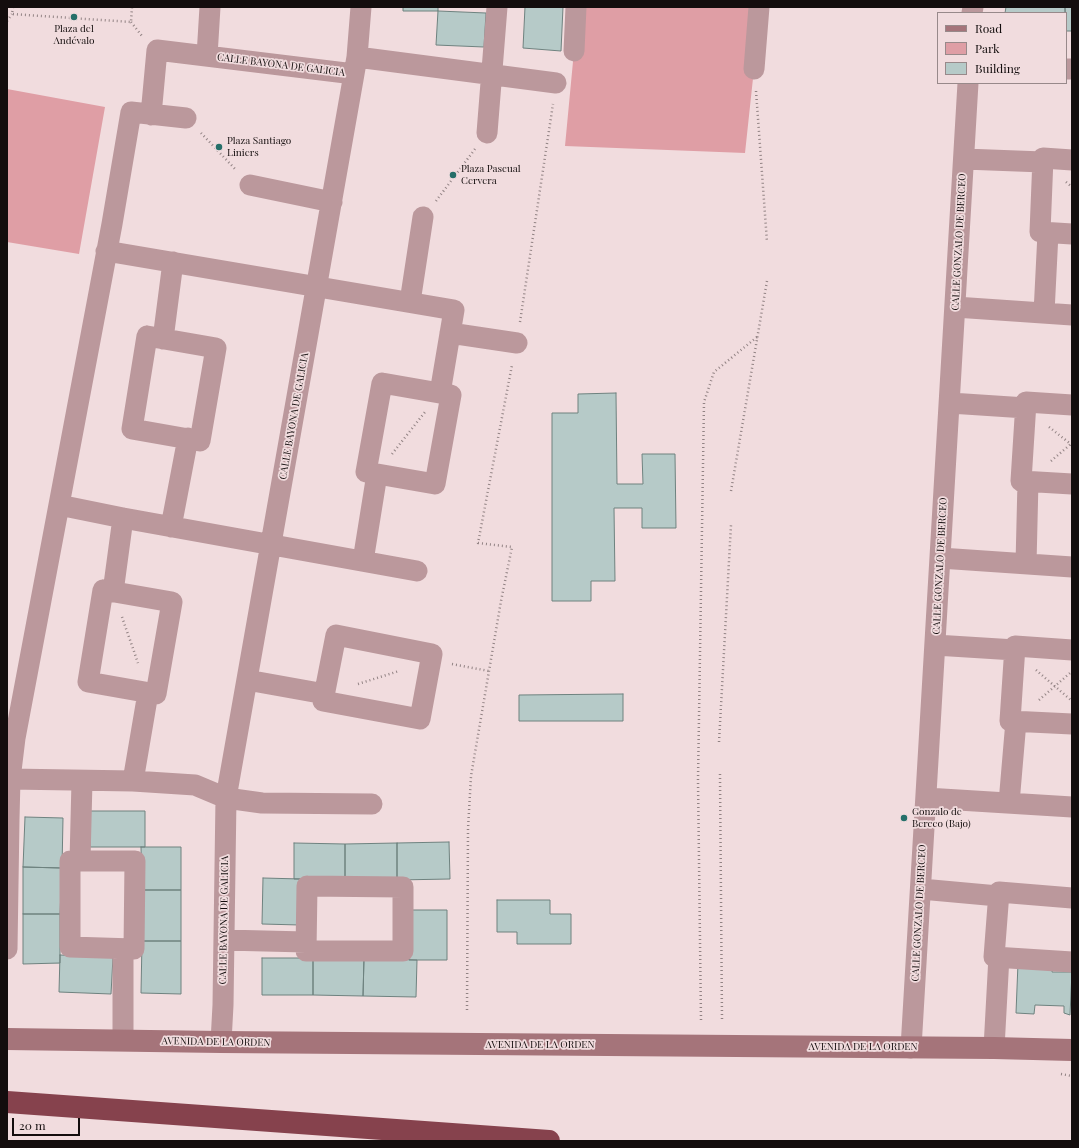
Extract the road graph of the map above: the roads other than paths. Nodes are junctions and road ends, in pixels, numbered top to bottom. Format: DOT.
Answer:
graph roads {
  1 [pos="210,7"];
  2 [pos="361,7"];
  3 [pos="497,7"];
  4 [pos="576,7"];
  5 [pos="759,7"];
  6 [pos="574,51"];
  7 [pos="207,56"];
  8 [pos="356,65"];
  9 [pos="754,69"];
  10 [pos="491,74"];
  11 [pos="556,83"];
  12 [pos="968,84"];
  13 [pos="151,115"];
  14 [pos="186,118"];
  15 [pos="487,133"];
  16 [pos="964,159"];
  17 [pos="1072,160"];
  18 [pos="1043,162"];
  19 [pos="250,185"];
  20 [pos="332,202"];
  21 [pos="423,218"];
  22 [pos="1048,233"];
  23 [pos="1072,234"];
  24 [pos="106,251"];
  25 [pos="174,262"];
  26 [pos="316,287"];
  27 [pos="410,302"];
  28 [pos="955,307"];
  29 [pos="1044,313"];
  30 [pos="1072,315"];
  31 [pos="450,333"];
  32 [pos="163,339"];
  33 [pos="517,343"];
  34 [pos="440,393"];
  35 [pos="950,403"];
  36 [pos="1072,405"];
  37 [pos="1026,408"];
  38 [pos="188,438"];
  39 [pos="377,474"];
  40 [pos="1028,481"];
  41 [pos="1072,484"];
  42 [pos="59,505"];
  43 [pos="123,518"];
  44 [pos="171,527"];
  45 [pos="271,544"];
  46 [pos="940,558"];
  47 [pos="363,561"];
  48 [pos="1026,564"];
  49 [pos="1072,567"];
  50 [pos="417,571"];
  51 [pos="113,592"];
  52 [pos="935,645"];
  53 [pos="1014,650"];
  54 [pos="1072,650"];
  55 [pos="247,680"];
  56 [pos="148,693"];
  57 [pos="325,694"];
  58 [pos="1016,720"];
  59 [pos="1072,724"];
  60 [pos="10,779"];
  61 [pos="82,781"];
  62 [pos="133,781"];
  63 [pos="226,798"];
  64 [pos="926,798"];
  65 [pos="1009,803"];
  66 [pos="372,804"];
  67 [pos="1072,807"];
  68 [pos="80,861"];
  69 [pos="921,889"];
  70 [pos="998,896"];
  71 [pos="1072,898"];
  72 [pos="224,940"];
  73 [pos="306,942"];
  74 [pos="7,949"];
  75 [pos="123,949"];
  76 [pos="999,956"];
  77 [pos="1072,962"];
  78 [pos="7,1039"];
  79 [pos="123,1040"];
  80 [pos="221,1042"];
  81 [pos="911,1048"];
  82 [pos="994,1048"];
  83 [pos="1072,1050"];
  84 [pos="7,1102"];
  85 [pos="549,1141"];
  1 -- 7 [label="street"];
  2 -- 8 [label="street, CALLE BAYONA DE GALICIA"];
  3 -- 10 [label="street"];
  4 -- 6 [label="street"];
  5 -- 9 [label="street"];
  7 -- 8 [label="street, CALLE BAYONA DE GALICIA"];
  7 -- 13 [label="street"];
  8 -- 10 [label="street, CALLE BAYONA DE GALICIA"];
  8 -- 20 [label="street, CALLE BAYONA DE GALICIA"];
  10 -- 11 [label="street, CALLE BAYONA DE GALICIA"];
  10 -- 15 [label="street"];
  12 -- 16 [label="street, CALLE GONZALO DE BERCEO"];
  13 -- 14 [label="street"];
  13 -- 24 [label="street"];
  16 -- 18 [label="street"];
  16 -- 28 [label="street, CALLE GONZALO DE BERCEO"];
  17 -- 18 [label="street"];
  18 -- 22 [label="street"];
  19 -- 20 [label="street"];
  20 -- 26 [label="street, CALLE BAYONA DE GALICIA"];
  21 -- 27 [label="street"];
  22 -- 23 [label="street"];
  22 -- 29 [label="street"];
  24 -- 25 [label="street"];
  24 -- 42 [label="street"];
  25 -- 26 [label="street"];
  25 -- 32 [label="street"];
  26 -- 27 [label="street"];
  26 -- 45 [label="street, CALLE BAYONA DE GALICIA"];
  27 -- 31 [label="street"];
  28 -- 29 [label="street"];
  28 -- 35 [label="street, CALLE GONZALO DE BERCEO"];
  29 -- 30 [label="street"];
  31 -- 33 [label="street"];
  31 -- 34 [label="street"];
  32 -- 38 [label="street"];
  32 -- 38 [label="street"];
  34 -- 39 [label="street"];
  34 -- 39 [label="street"];
  35 -- 37 [label="street"];
  35 -- 46 [label="street, CALLE GONZALO DE BERCEO"];
  36 -- 37 [label="street"];
  37 -- 40 [label="street"];
  38 -- 44 [label="street"];
  39 -- 47 [label="street"];
  40 -- 41 [label="street"];
  40 -- 48 [label="street"];
  42 -- 43 [label="street"];
  42 -- 60 [label="street"];
  43 -- 44 [label="street"];
  43 -- 51 [label="street"];
  44 -- 45 [label="street"];
  45 -- 47 [label="street"];
  45 -- 55 [label="street, CALLE BAYONA DE GALICIA"];
  46 -- 48 [label="street"];
  46 -- 52 [label="street, CALLE GONZALO DE BERCEO"];
  47 -- 50 [label="street"];
  48 -- 49 [label="street"];
  51 -- 56 [label="street"];
  51 -- 56 [label="street"];
  52 -- 53 [label="street"];
  52 -- 64 [label="street, CALLE GONZALO DE BERCEO"];
  53 -- 54 [label="street"];
  53 -- 58 [label="street"];
  55 -- 57 [label="street"];
  55 -- 63 [label="street, CALLE BAYONA DE GALICIA"];
  56 -- 62 [label="street"];
  57 -- 57 [label="street"];
  58 -- 59 [label="street"];
  58 -- 65 [label="street"];
  60 -- 61 [label="street"];
  60 -- 74 [label="street"];
  61 -- 62 [label="street"];
  61 -- 68 [label="street"];
  62 -- 63 [label="street"];
  63 -- 66 [label="street"];
  63 -- 72 [label="street, CALLE BAYONA DE GALICIA"];
  64 -- 65 [label="street"];
  64 -- 69 [label="street, CALLE GONZALO DE BERCEO"];
  65 -- 67 [label="street"];
  68 -- 75 [label="street"];
  68 -- 75 [label="street"];
  69 -- 70 [label="street"];
  69 -- 81 [label="street, CALLE GONZALO DE BERCEO"];
  70 -- 71 [label="street"];
  70 -- 76 [label="street"];
  72 -- 73 [label="street"];
  72 -- 80 [label="street, CALLE BAYONA DE GALICIA"];
  73 -- 73 [label="street"];
  75 -- 79 [label="street"];
  76 -- 77 [label="street"];
  76 -- 82 [label="street"];
  78 -- 79 [label="street, AVENIDA DE LA ORDEN"];
  79 -- 80 [label="street, AVENIDA DE LA ORDEN"];
  80 -- 81 [label="street, AVENIDA DE LA ORDEN"];
  81 -- 82 [label="street, AVENIDA DE LA ORDEN"];
  82 -- 83 [label="street, AVENIDA DE LA ORDEN"];
  84 -- 85 [label="highway"];
}
